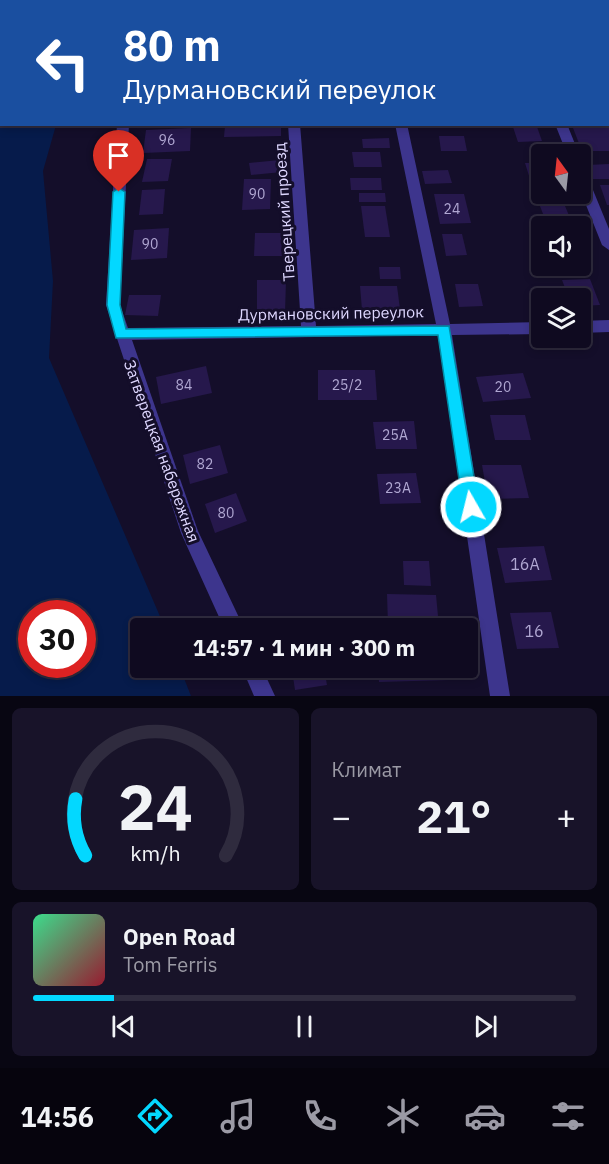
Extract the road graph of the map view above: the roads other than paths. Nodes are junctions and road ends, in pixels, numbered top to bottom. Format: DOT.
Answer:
graph roads {
  1 [pos="123,126"];
  2 [pos="294,126"];
  3 [pos="401,126"];
  4 [pos="562,126"];
  5 [pos="569,144"];
  6 [pos="591,200"];
  7 [pos="609,245"];
  8 [pos="609,326"];
  9 [pos="591,327"];
  10 [pos="531,328"];
  11 [pos="444,329"];
  12 [pos="309,332"];
  13 [pos="121,334"];
  14 [pos="229,618"];
  15 [pos="257,678"];
  16 [pos="265,696"];
  17 [pos="500,696"];
  1 -- 13 [label="street, Затверецкая набережная"];
  2 -- 12 [label="street, Тверецкий проезд"];
  3 -- 11 [label="street"];
  4 -- 5 [label="street"];
  6 -- 7 [label="street"];
  8 -- 9 [label="street"];
  10 -- 11 [label="street, Дурмановский переулок"];
  11 -- 12 [label="street, Дурмановский переулок"];
  11 -- 17 [label="street"];
  12 -- 13 [label="street, Дурмановский переулок"];
  13 -- 14 [label="street, Затверецкая набережная"];
  15 -- 16 [label="street"];
}
